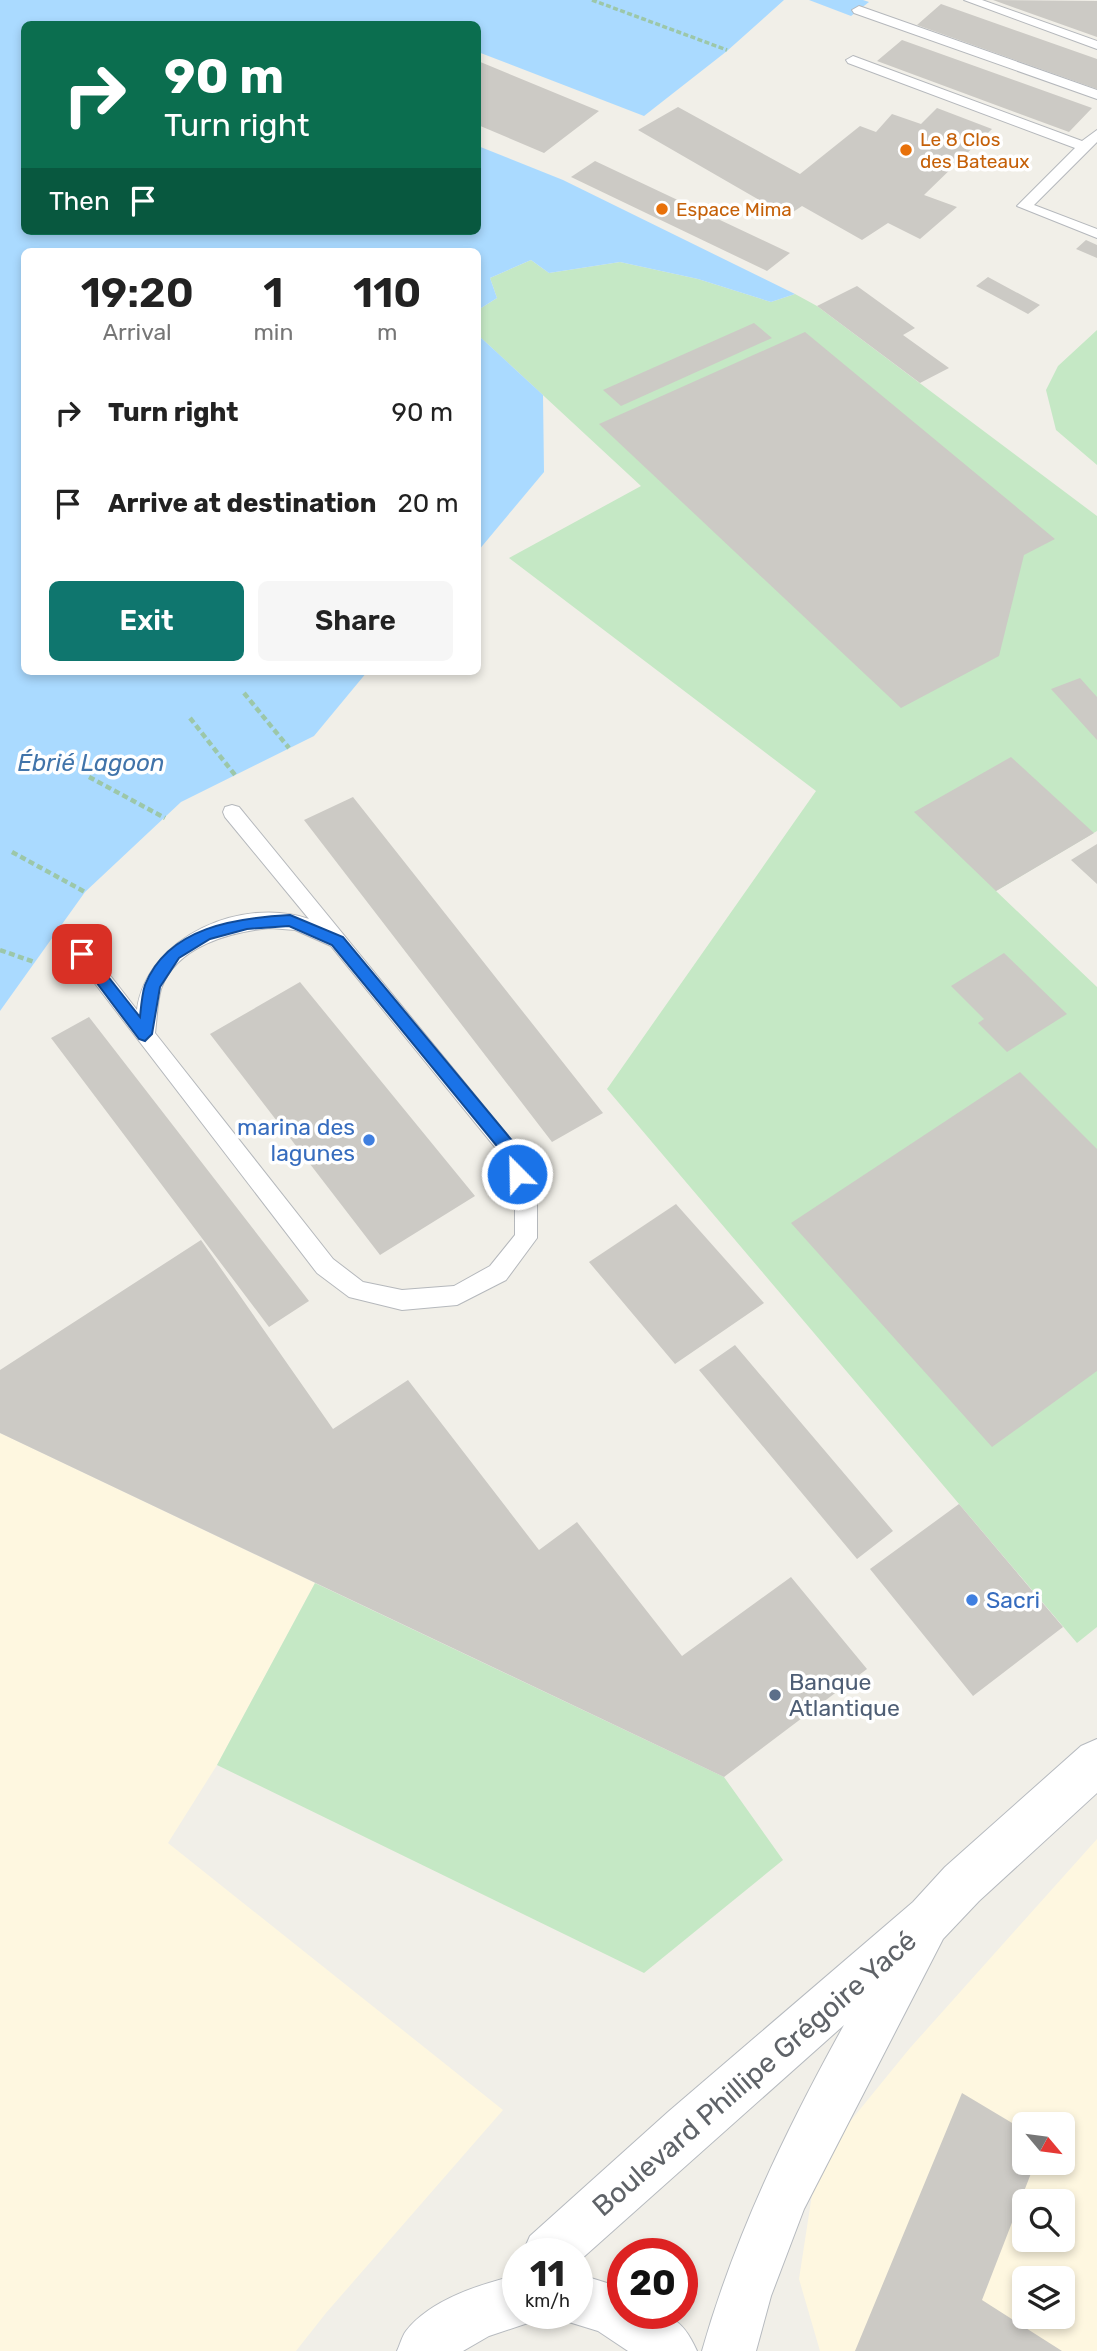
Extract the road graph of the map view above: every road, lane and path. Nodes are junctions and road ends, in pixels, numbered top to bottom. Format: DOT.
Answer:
graph roads {
  1 [pos="592,0"];
  2 [pos="970,0"];
  3 [pos="859,10"];
  4 [pos="1097,45"];
  5 [pos="727,51"];
  6 [pos="853,60"];
  7 [pos="1097,95"];
  8 [pos="1097,134"];
  9 [pos="1084,147"];
  10 [pos="1097,234"];
  11 [pos="244,693"];
  12 [pos="190,718"];
  13 [pos="289,748"];
  14 [pos="235,775"];
  15 [pos="89,777"];
  16 [pos="232,812"];
  17 [pos="165,818"];
  18 [pos="12,852"];
  19 [pos="85,892"];
  20 [pos="66,934"];
  21 [pos="338,941"];
  22 [pos="0,950"];
  23 [pos="34,962"];
  24 [pos="145,1034"];
  25 [pos="1097,1762"];
  26 [pos="930,1919"];
  27 [pos="566,2238"];
  28 [pos="502,2299"];
  29 [pos="593,2303"];
  30 [pos="424,2351"];
  31 [pos="670,2351"];
  32 [pos="729,2351"];
  1 -- 5 [label="path"];
  2 -- 4 [label="lane"];
  3 -- 7 [label="lane"];
  6 -- 9 [label="lane"];
  8 -- 9 [label="lane"];
  9 -- 10 [label="lane"];
  11 -- 13 [label="path"];
  12 -- 14 [label="path"];
  15 -- 17 [label="path"];
  16 -- 21 [label="lane"];
  18 -- 19 [label="path"];
  20 -- 24 [label="lane"];
  21 -- 24 [label="lane"];
  21 -- 24 [label="lane"];
  22 -- 23 [label="path"];
  25 -- 26 [label="main road, Boulevard Phillipe Grégoire Yacé"];
  26 -- 27 [label="main road, Boulevard Phillipe Grégoire Yacé"];
  26 -- 32 [label="main road, Boulevard Phillipe Grégoire Yacé"];
  28 -- 30 [label="main road"];
  29 -- 31 [label="main road"];
}
